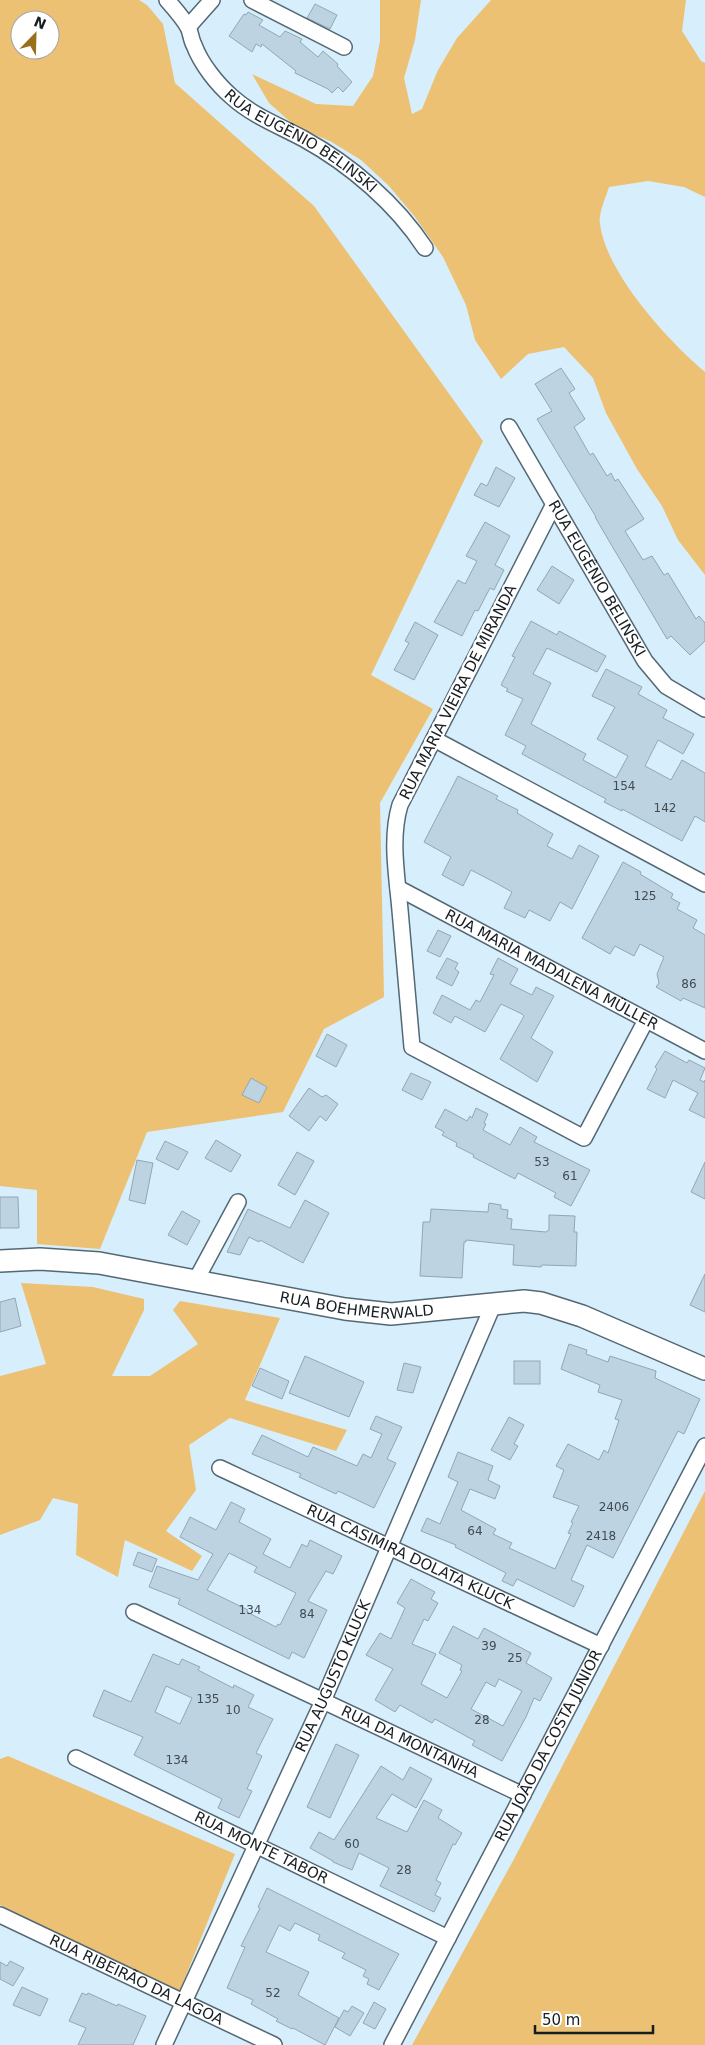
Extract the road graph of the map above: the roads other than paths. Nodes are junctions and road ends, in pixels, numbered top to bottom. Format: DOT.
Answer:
graph roads {
  1 [pos="167,0"];
  2 [pos="212,0"];
  3 [pos="252,0"];
  4 [pos="188,27"];
  5 [pos="344,47"];
  6 [pos="425,248"];
  7 [pos="509,427"];
  8 [pos="554,504"];
  9 [pos="705,710"];
  10 [pos="434,739"];
  11 [pos="705,884"];
  12 [pos="398,888"];
  13 [pos="646,1020"];
  14 [pos="705,1051"];
  15 [pos="238,1202"];
  16 [pos="0,1262"];
  17 [pos="196,1280"];
  18 [pos="494,1303"];
  19 [pos="705,1369"];
  20 [pos="705,1446"];
  21 [pos="220,1468"];
  22 [pos="389,1547"];
  23 [pos="134,1612"];
  24 [pos="601,1646"];
  25 [pos="323,1701"];
  26 [pos="76,1758"];
  27 [pos="523,1795"];
  28 [pos="257,1846"];
  29 [pos="0,1915"];
  30 [pos="448,1938"];
  31 [pos="184,2002"];
  32 [pos="164,2045"];
  33 [pos="274,2045"];
  34 [pos="392,2045"];
  1 -- 4 [label="street, RUA EUGÊNIO BELINSKI"];
  2 -- 4 [label="street"];
  3 -- 5 [label="street"];
  4 -- 6 [label="street, RUA EUGÊNIO BELINSKI"];
  7 -- 8 [label="street, RUA EUGÊNIO BELINSKI"];
  8 -- 9 [label="street, RUA EUGÊNIO BELINSKI"];
  8 -- 10 [label="street, RUA MARIA VIEIRA DE MIRANDA"];
  10 -- 11 [label="street"];
  10 -- 12 [label="street, RUA MARIA VIEIRA DE MIRANDA"];
  12 -- 13 [label="street, RUA MARIA MADALENA MÜLLER"];
  12 -- 13 [label="street, RUA MARIA VIEIRA DE MIRANDA"];
  13 -- 14 [label="street, RUA MARIA MADALENA MÜLLER"];
  15 -- 17 [label="street"];
  16 -- 17 [label="main road, RUA BOEHMERWALD"];
  17 -- 18 [label="main road, RUA BOEHMERWALD"];
  18 -- 19 [label="main road, RUA BOEHMERWALD"];
  18 -- 22 [label="street, RUA AUGUSTO KLUCK"];
  20 -- 24 [label="street, RUA JOÃO DA COSTA JÚNIOR"];
  21 -- 22 [label="street, RUA CASIMIRA DOLATA KLUCK"];
  22 -- 24 [label="street, RUA CASIMIRA DOLATA KLUCK"];
  22 -- 25 [label="street, RUA AUGUSTO KLUCK"];
  23 -- 25 [label="street, RUA DA MONTANHA"];
  24 -- 27 [label="street, RUA JOÃO DA COSTA JÚNIOR"];
  25 -- 27 [label="street, RUA DA MONTANHA"];
  25 -- 28 [label="street, RUA AUGUSTO KLUCK"];
  26 -- 28 [label="street, RUA MONTE TABOR"];
  27 -- 30 [label="street, RUA JOÃO DA COSTA JÚNIOR"];
  28 -- 30 [label="street, RUA MONTE TABOR"];
  28 -- 31 [label="street, RUA AUGUSTO KLUCK"];
  29 -- 31 [label="street, RUA RIBEIRÃO DA LAGOA"];
  30 -- 34 [label="street, RUA JOÃO DA COSTA JÚNIOR"];
  31 -- 32 [label="street, RUA AUGUSTO KLUCK"];
  31 -- 33 [label="street, RUA RIBEIRÃO DA LAGOA"];
}
